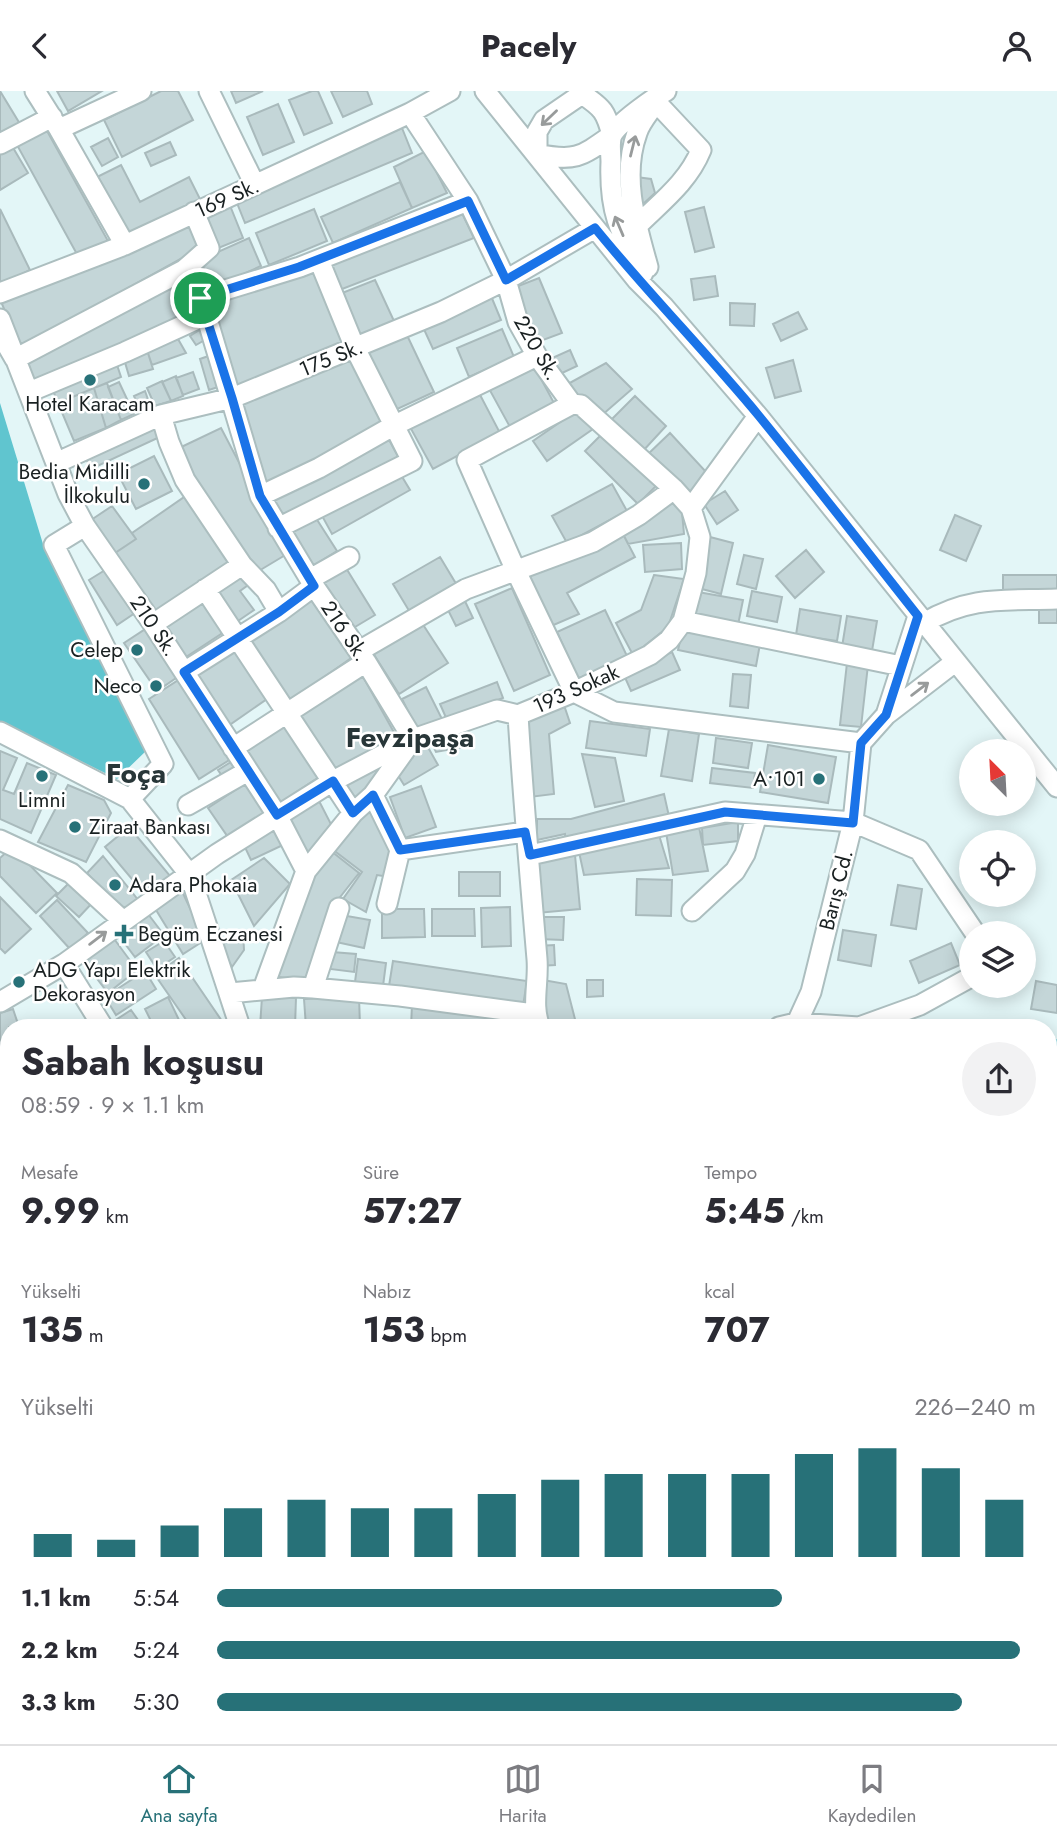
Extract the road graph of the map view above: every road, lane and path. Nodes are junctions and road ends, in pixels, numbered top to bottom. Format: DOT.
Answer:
graph roads {
  1 [pos="35,91"];
  2 [pos="141,91"];
  3 [pos="209,91"];
  4 [pos="450,91"];
  5 [pos="485,91"];
  6 [pos="607,91"];
  7 [pos="575,93"];
  8 [pos="661,95"];
  9 [pos="410,113"];
  10 [pos="56,123"];
  11 [pos="612,135"];
  12 [pos="0,144"];
  13 [pos="537,154"];
  14 [pos="255,185"];
  15 [pos="468,201"];
  16 [pos="194,212"];
  17 [pos="637,226"];
  18 [pos="595,228"];
  19 [pos="125,245"];
  20 [pos="319,260"];
  21 [pos="184,270"];
  22 [pos="506,280"];
  23 [pos="0,293"];
  24 [pos="203,306"];
  25 [pos="664,307"];
  26 [pos="0,319"];
  27 [pos="0,333"];
  28 [pos="355,348"];
  29 [pos="537,356"];
  30 [pos="15,359"];
  31 [pos="29,391"];
  32 [pos="232,398"];
  33 [pos="572,404"];
  34 [pos="160,415"];
  35 [pos="758,416"];
  36 [pos="393,426"];
  37 [pos="57,463"];
  38 [pos="674,489"];
  39 [pos="260,496"];
  40 [pos="691,508"];
  41 [pos="85,526"];
  42 [pos="278,528"];
  43 [pos="349,557"];
  44 [pos="242,565"];
  45 [pos="516,571"];
  46 [pos="312,582"];
  47 [pos="205,589"];
  48 [pos="1057,600"];
  49 [pos="279,612"];
  50 [pos="921,619"];
  51 [pos="683,621"];
  52 [pos="153,624"];
  53 [pos="237,638"];
  54 [pos="362,656"];
  55 [pos="956,662"];
  56 [pos="901,666"];
  57 [pos="184,672"];
  58 [pos="574,692"];
  59 [pos="287,712"];
  60 [pos="518,715"];
  61 [pos="886,715"];
  62 [pos="0,732"];
  63 [pos="413,739"];
  64 [pos="861,743"];
  65 [pos="233,748"];
  66 [pos="248,771"];
  67 [pos="333,781"];
  68 [pos="1057,787"];
  69 [pos="373,795"];
  70 [pos="130,799"];
  71 [pos="188,806"];
  72 [pos="353,813"];
  73 [pos="277,815"];
  74 [pos="757,815"];
  75 [pos="853,823"];
  76 [pos="525,832"];
  77 [pos="0,839"];
  78 [pos="400,850"];
  79 [pos="530,855"];
  80 [pos="306,871"];
  81 [pos="190,875"];
  82 [pos="387,904"];
  83 [pos="339,908"];
  84 [pos="692,911"];
  85 [pos="122,920"];
  86 [pos="967,921"];
  87 [pos="64,964"];
  88 [pos="959,984"];
  89 [pos="313,988"];
  90 [pos="263,989"];
  91 [pos="230,993"];
  92 [pos="0,1002"];
  93 [pos="98,1019"];
  94 [pos="238,1019"];
  95 [pos="526,1019"];
  96 [pos="537,1019"];
  97 [pos="794,1019"];
  98 [pos="881,1019"];
  1 -- 10 [label="street"];
  2 -- 10 [label="street"];
  3 -- 14 [label="street"];
  4 -- 9 [label="street, 169 Sk."];
  5 -- 13 [label="street"];
  6 -- 7 [label="street"];
  7 -- 11 [label="street"];
  7 -- 13 [label="street, one-way"];
  8 -- 11 [label="street"];
  17 -- 8 [label="street, one-way"];
  8 -- 17 [label="street"];
  9 -- 14 [label="street, 169 Sk."];
  9 -- 15 [label="street, 220 Sk."];
  10 -- 12 [label="street"];
  10 -- 19 [label="street"];
  11 -- 13 [label="street"];
  25 -- 11 [label="street, one-way"];
  13 -- 18 [label="street"];
  14 -- 16 [label="street, 169 Sk."];
  15 -- 20 [label="street"];
  15 -- 22 [label="street, 220 Sk."];
  16 -- 19 [label="street, 169 Sk."];
  16 -- 21 [label="street"];
  17 -- 25 [label="street"];
  18 -- 22 [label="street, 175 Sk."];
  18 -- 25 [label="street"];
  19 -- 23 [label="street, 169 Sk."];
  20 -- 24 [label="street"];
  20 -- 28 [label="street"];
  21 -- 24 [label="street, 216 Sk."];
  21 -- 30 [label="street"];
  22 -- 28 [label="street, 175 Sk."];
  22 -- 29 [label="street, 220 Sk."];
  24 -- 31 [label="street"];
  24 -- 32 [label="street, 216 Sk."];
  25 -- 35 [label="street"];
  26 -- 30 [label="street"];
  27 -- 30 [label="street"];
  28 -- 32 [label="street, 175 Sk."];
  28 -- 36 [label="street"];
  29 -- 33 [label="street, 220 Sk."];
  29 -- 36 [label="street"];
  30 -- 31 [label="street, 210 Sk."];
  31 -- 37 [label="street, 210 Sk."];
  32 -- 34 [label="street, 175 Sk."];
  32 -- 39 [label="street, 216 Sk."];
  33 -- 38 [label="street, 220 Sk."];
  33 -- 45 [label="street"];
  34 -- 37 [label="street, 175 Sk."];
  34 -- 44 [label="street"];
  35 -- 40 [label="street"];
  35 -- 50 [label="street"];
  36 -- 39 [label="street"];
  36 -- 42 [label="street"];
  37 -- 41 [label="street, 210 Sk."];
  38 -- 40 [label="street, 220 Sk."];
  38 -- 45 [label="street"];
  39 -- 42 [label="street, 216 Sk."];
  40 -- 51 [label="street, 193 Sokak"];
  41 -- 52 [label="street, 210 Sk."];
  41 -- 70 [label="street"];
  42 -- 46 [label="street, 216 Sk."];
  43 -- 46 [label="street"];
  44 -- 47 [label="street"];
  44 -- 49 [label="street"];
  45 -- 54 [label="street"];
  45 -- 58 [label="street"];
  46 -- 49 [label="street"];
  46 -- 54 [label="street, 216 Sk."];
  47 -- 52 [label="street"];
  47 -- 53 [label="street"];
  48 -- 50 [label="street"];
  49 -- 53 [label="street"];
  50 -- 55 [label="street"];
  50 -- 56 [label="street"];
  51 -- 56 [label="street"];
  51 -- 58 [label="street, 193 Sokak"];
  52 -- 57 [label="street, 210 Sk."];
  53 -- 57 [label="street"];
  53 -- 59 [label="street"];
  54 -- 59 [label="street"];
  54 -- 63 [label="street, 216 Sk."];
  61 -- 55 [label="street, one-way"];
  55 -- 68 [label="street"];
  56 -- 61 [label="street"];
  57 -- 65 [label="street, 210 Sk."];
  58 -- 60 [label="street, 193 Sokak"];
  58 -- 64 [label="street"];
  59 -- 65 [label="street"];
  59 -- 67 [label="street"];
  60 -- 63 [label="street, 193 Sokak"];
  60 -- 76 [label="street"];
  61 -- 64 [label="street"];
  62 -- 70 [label="street"];
  63 -- 67 [label="street, 193 Sokak"];
  63 -- 69 [label="street"];
  64 -- 75 [label="street, Barış Cd."];
  65 -- 66 [label="street, 210 Sk."];
  66 -- 71 [label="street"];
  66 -- 73 [label="street, 210 Sk."];
  67 -- 72 [label="street"];
  67 -- 73 [label="street, 193 Sokak"];
  69 -- 72 [label="street"];
  69 -- 78 [label="street"];
  70 -- 81 [label="street"];
  72 -- 80 [label="street"];
  73 -- 80 [label="street, 210 Sk."];
  73 -- 81 [label="street, 193 Sokak"];
  74 -- 75 [label="street"];
  74 -- 79 [label="street"];
  74 -- 84 [label="street"];
  75 -- 86 [label="street"];
  75 -- 97 [label="street, Barış Cd."];
  76 -- 78 [label="street"];
  76 -- 79 [label="street"];
  77 -- 85 [label="street"];
  78 -- 82 [label="street"];
  79 -- 96 [label="street"];
  80 -- 90 [label="street"];
  81 -- 85 [label="street, 193 Sokak"];
  81 -- 91 [label="street"];
  83 -- 89 [label="street"];
  87 -- 85 [label="street, 193 Sokak, one-way"];
  87 -- 92 [label="street, 193 Sokak"];
  87 -- 93 [label="street"];
  88 -- 98 [label="street"];
  89 -- 90 [label="street"];
  89 -- 95 [label="street"];
  90 -- 91 [label="street"];
  91 -- 94 [label="street"];
}
